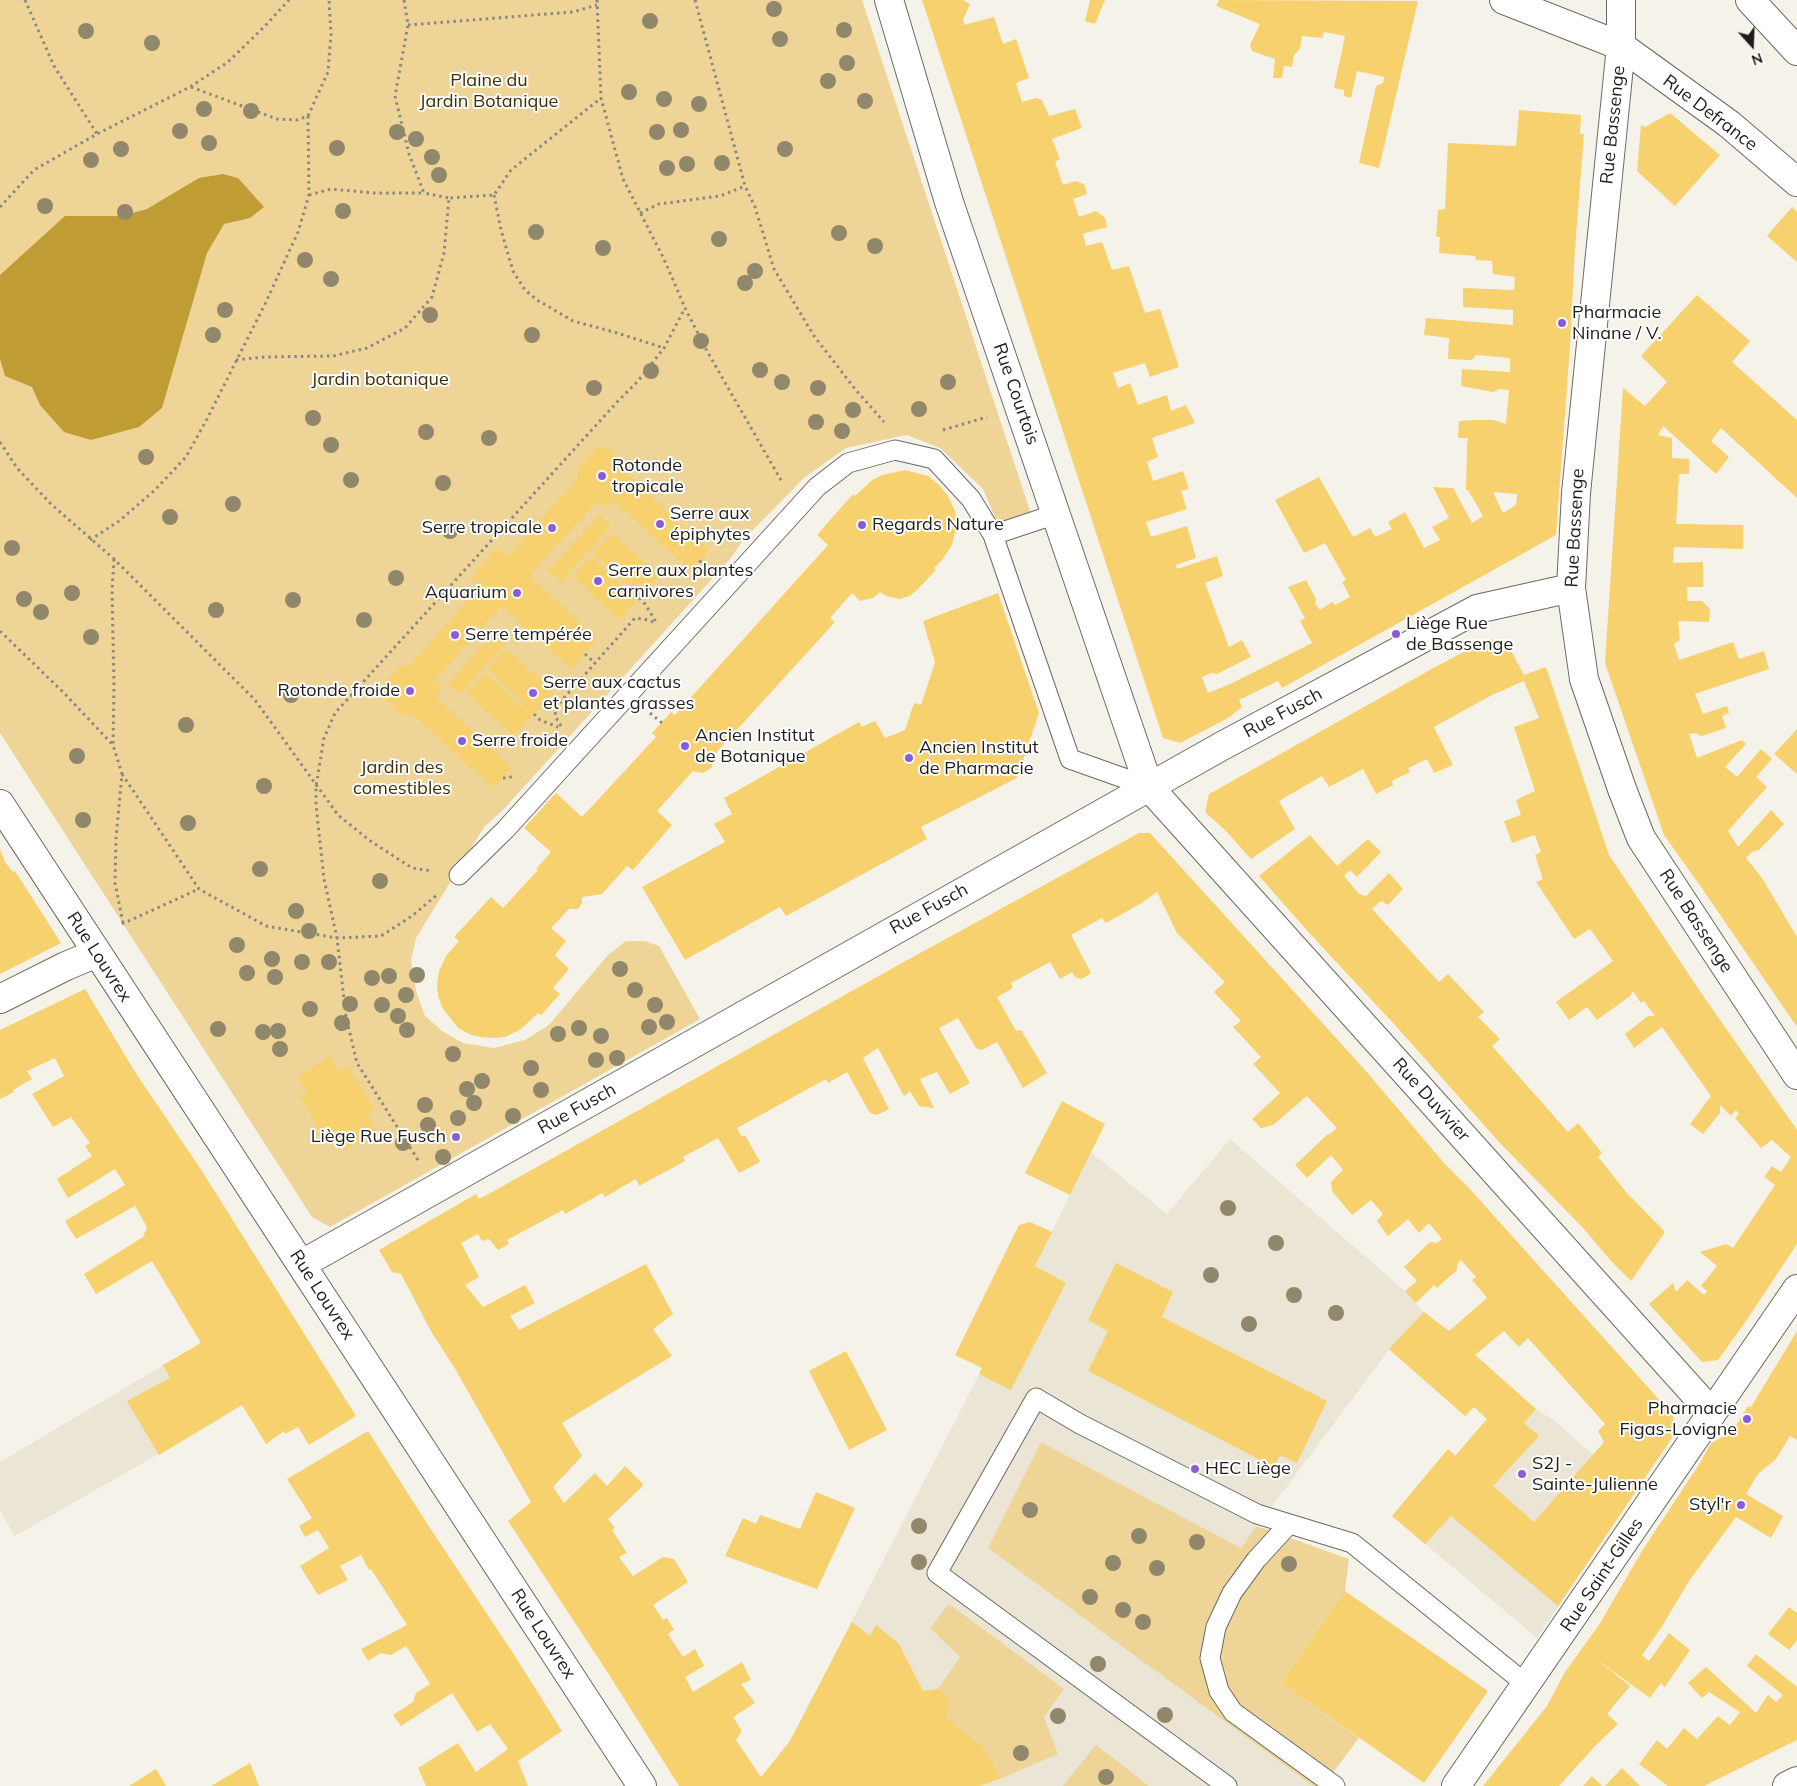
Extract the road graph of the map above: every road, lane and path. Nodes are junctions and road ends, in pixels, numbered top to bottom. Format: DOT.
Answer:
graph roads {
  1 [pos="25,0"];
  2 [pos="289,0"];
  3 [pos="329,0"];
  4 [pos="404,0"];
  5 [pos="597,0"];
  6 [pos="694,0"];
  7 [pos="889,0"];
  8 [pos="1504,0"];
  9 [pos="1621,0"];
  10 [pos="1750,0"];
  11 [pos="598,5"];
  12 [pos="1551,8"];
  13 [pos="408,25"];
  14 [pos="1621,46"];
  15 [pos="1797,51"];
  16 [pos="190,87"];
  17 [pos="600,98"];
  18 [pos="308,116"];
  19 [pos="97,134"];
  20 [pos="1797,182"];
  21 [pos="745,186"];
  22 [pos="424,193"];
  23 [pos="309,195"];
  24 [pos="494,195"];
  25 [pos="449,198"];
  26 [pos="0,206"];
  27 [pos="640,213"];
  28 [pos="685,308"];
  29 [pos="664,348"];
  30 [pos="236,360"];
  31 [pos="1020,405"];
  32 [pos="939,432"];
  33 [pos="0,442"];
  34 [pos="895,450"];
  35 [pos="797,508"];
  36 [pos="1056,514"];
  37 [pos="993,534"];
  38 [pos="90,540"];
  39 [pos="114,560"];
  40 [pos="1571,588"];
  41 [pos="638,598"];
  42 [pos="657,624"];
  43 [pos="653,629"];
  44 [pos="0,631"];
  45 [pos="584,654"];
  46 [pos="595,663"];
  47 [pos="534,714"];
  48 [pos="568,724"];
  49 [pos="562,729"];
  50 [pos="113,745"];
  51 [pos="122,774"];
  52 [pos="316,786"];
  53 [pos="1150,787"];
  54 [pos="0,804"];
  55 [pos="459,875"];
  56 [pos="199,889"];
  57 [pos="337,938"];
  58 [pos="96,953"];
  59 [pos="0,999"];
  60 [pos="1797,1075"];
  61 [pos="436,1188"];
  62 [pos="302,1264"];
  63 [pos="1797,1289"];
  64 [pos="1712,1413"];
  65 [pos="1289,1524"];
  66 [pos="1527,1685"];
  67 [pos="1797,1781"];
  68 [pos="642,1786"];
  69 [pos="1227,1786"];
  70 [pos="1335,1786"];
  71 [pos="1456,1786"];
  72 [pos="1787,1786"];
  1 -- 19 [label="path"];
  2 -- 16 [label="path"];
  3 -- 18 [label="path"];
  4 -- 13 [label="path"];
  5 -- 11 [label="path"];
  6 -- 21 [label="path"];
  7 -- 31 [label="main road, Rue Courtois"];
  8 -- 12 [label="main road, Rue Defrance"];
  9 -- 14 [label="main road, Rue Bassenge"];
  10 -- 15 [label="main road"];
  11 -- 13 [label="path"];
  11 -- 17 [label="path"];
  12 -- 14 [label="main road, Rue Defrance"];
  13 -- 22 [label="path"];
  14 -- 20 [label="main road, Rue Defrance"];
  14 -- 40 [label="main road, Rue Bassenge"];
  16 -- 18 [label="path"];
  16 -- 19 [label="path"];
  17 -- 24 [label="path"];
  17 -- 27 [label="path"];
  18 -- 23 [label="path"];
  19 -- 26 [label="path"];
  21 -- 27 [label="path"];
  21 -- 34 [label="path"];
  22 -- 23 [label="path"];
  22 -- 25 [label="path"];
  23 -- 30 [label="path"];
  24 -- 25 [label="path"];
  24 -- 29 [label="path"];
  25 -- 30 [label="path"];
  27 -- 28 [label="path"];
  28 -- 29 [label="path"];
  28 -- 35 [label="path"];
  29 -- 52 [label="path"];
  30 -- 38 [label="path"];
  31 -- 32 [label="path"];
  31 -- 36 [label="main road, Rue Courtois"];
  33 -- 38 [label="path"];
  34 -- 35 [label="lane"];
  34 -- 37 [label="lane"];
  35 -- 55 [label="lane"];
  36 -- 37 [label="lane"];
  36 -- 53 [label="main road, Rue Courtois"];
  37 -- 53 [label="lane"];
  38 -- 39 [label="path"];
  39 -- 50 [label="path"];
  39 -- 52 [label="path"];
  40 -- 53 [label="main road, Rue Fusch"];
  40 -- 60 [label="main road, Rue Bassenge"];
  41 -- 42 [label="path"];
  42 -- 43 [label="path"];
  42 -- 46 [label="path"];
  44 -- 50 [label="path"];
  45 -- 46 [label="path"];
  46 -- 49 [label="path"];
  47 -- 49 [label="path"];
  48 -- 49 [label="path"];
  50 -- 51 [label="path"];
  51 -- 56 [label="path"];
  51 -- 56 [label="path"];
  52 -- 55 [label="path"];
  52 -- 57 [label="path"];
  53 -- 61 [label="main road, Rue Fusch"];
  53 -- 64 [label="main road, Rue Duvivier"];
  54 -- 58 [label="main road, Rue Louvrex"];
  55 -- 57 [label="path"];
  56 -- 57 [label="path"];
  57 -- 61 [label="path"];
  58 -- 59 [label="main road"];
  58 -- 62 [label="main road, Rue Louvrex"];
  61 -- 62 [label="main road, Rue Fusch"];
  62 -- 68 [label="main road, Rue Louvrex"];
  63 -- 64 [label="main road, Rue Saint-Gilles"];
  64 -- 66 [label="main road, Rue Saint-Gilles"];
  65 -- 66 [label="lane"];
  65 -- 69 [label="lane"];
  65 -- 70 [label="lane"];
  66 -- 71 [label="main road, Rue Saint-Gilles"];
  67 -- 72 [label="main road"];
}
